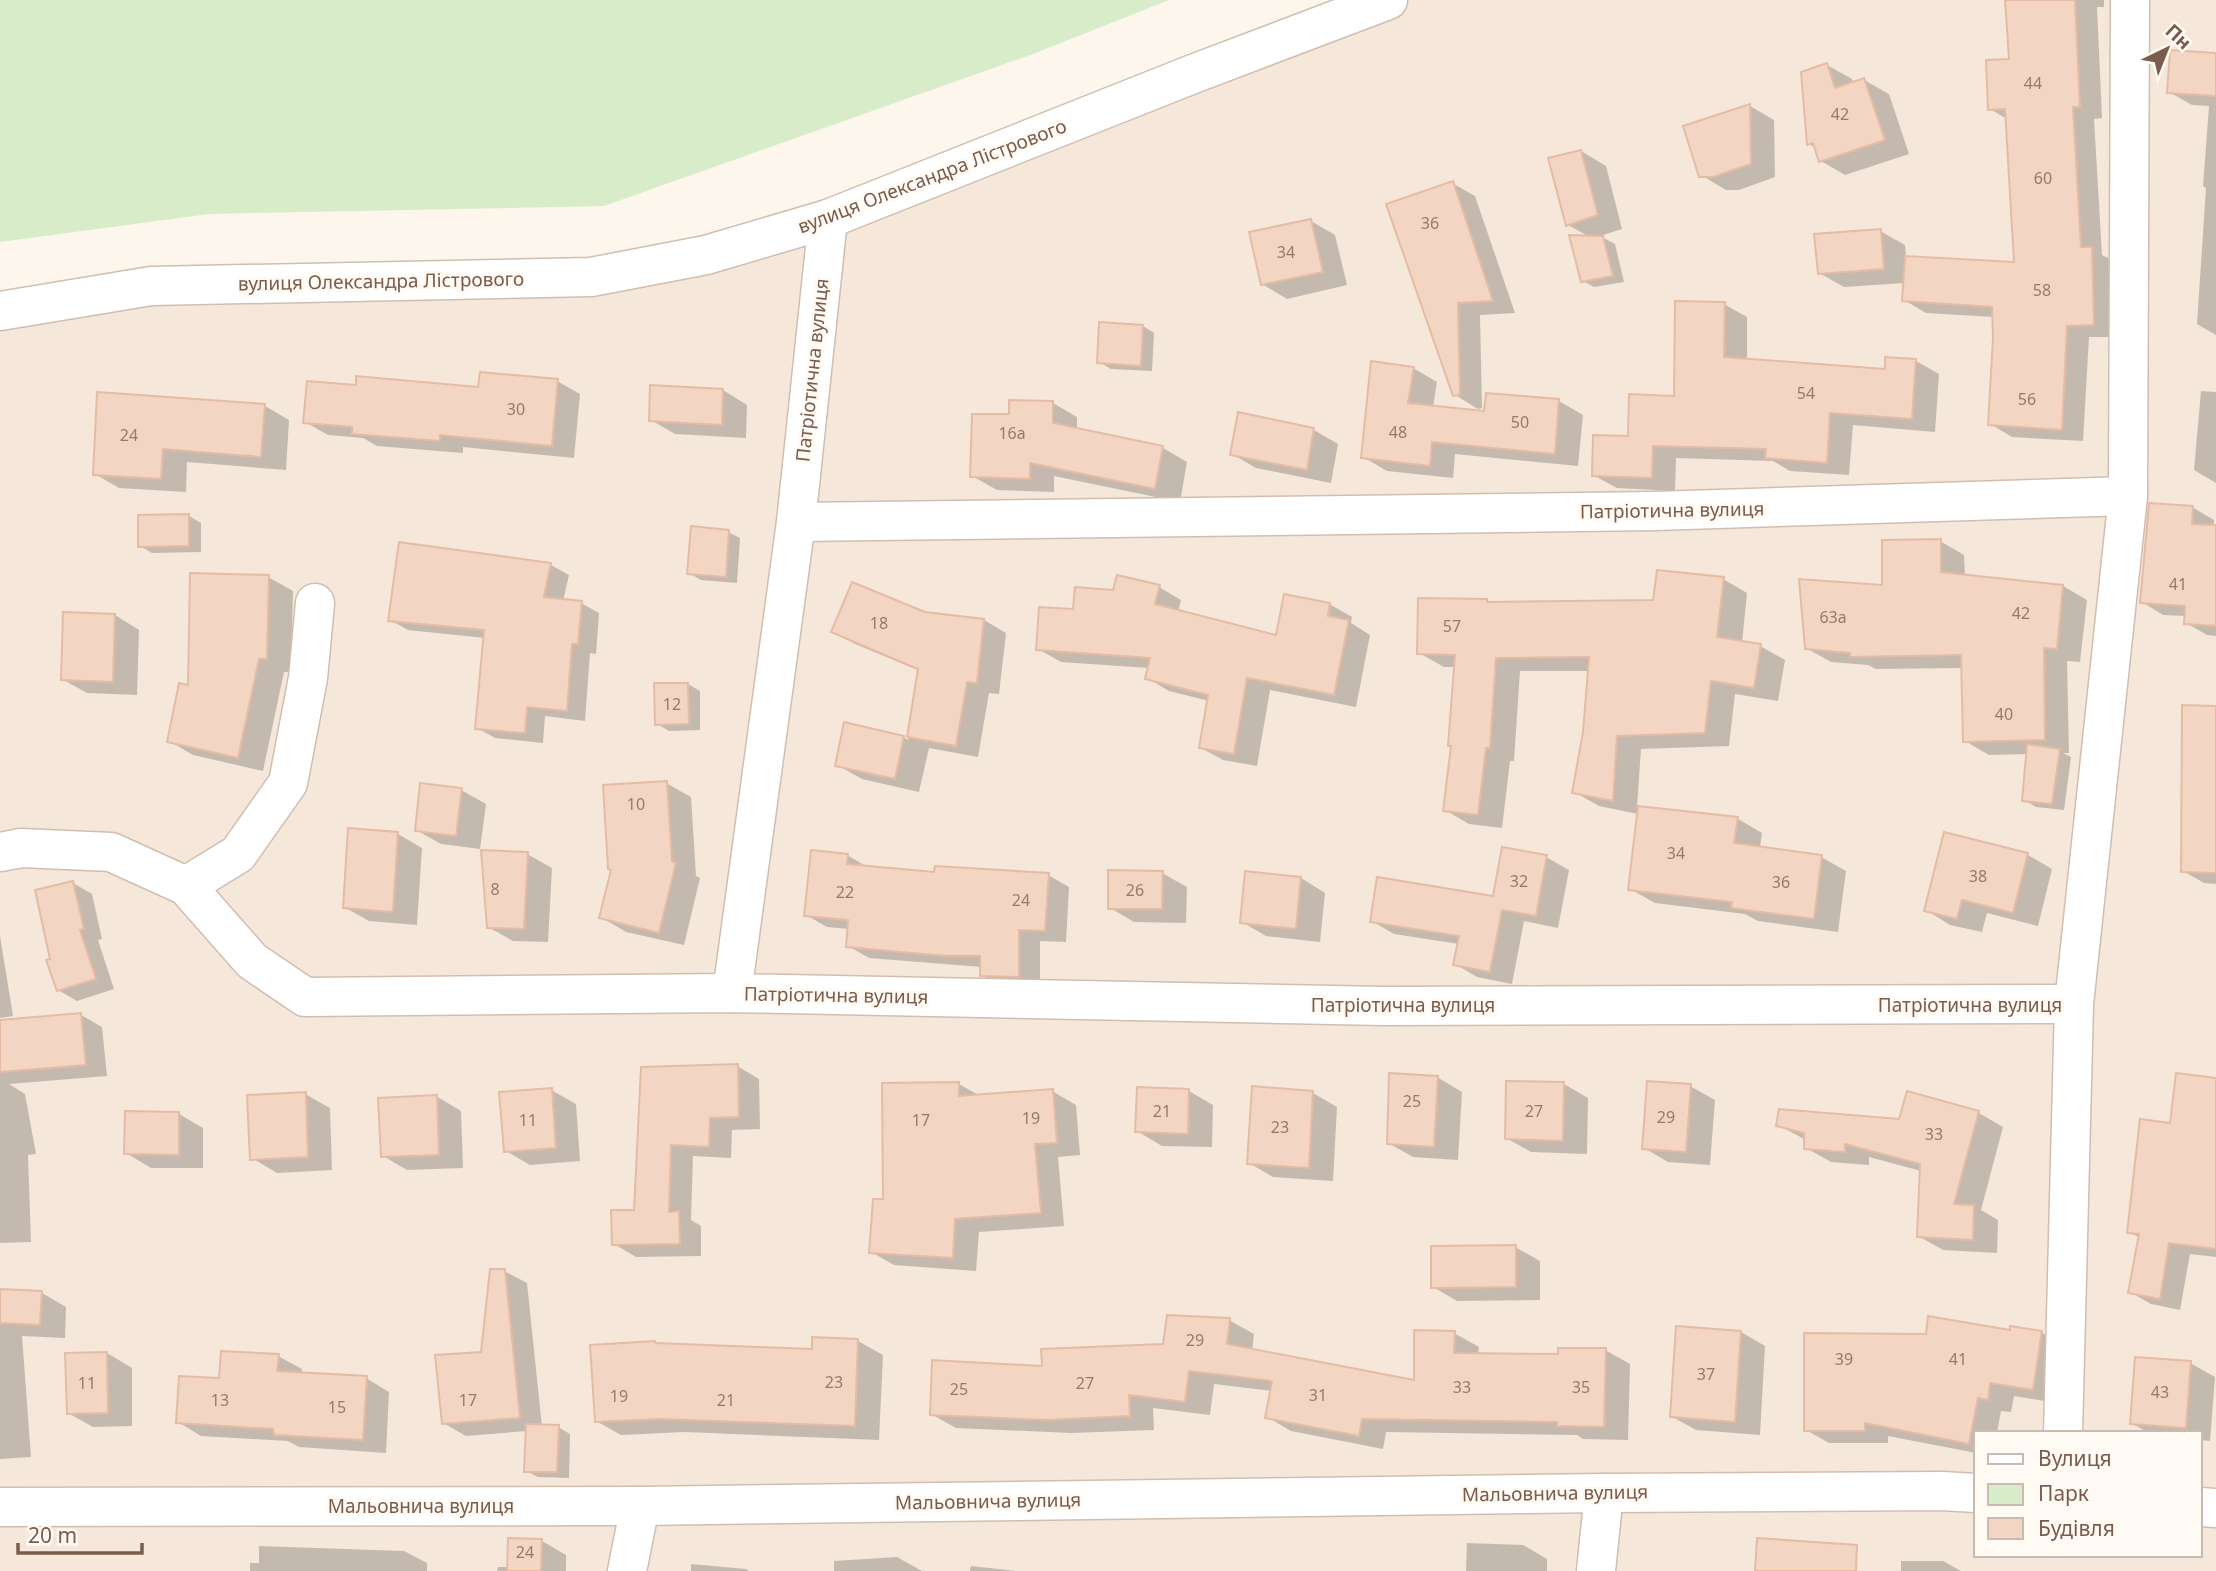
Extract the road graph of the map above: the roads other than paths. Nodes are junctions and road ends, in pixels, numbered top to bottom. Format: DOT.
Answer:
graph roads {
  1 [pos="1388,0"];
  2 [pos="2130,0"];
  3 [pos="828,219"];
  4 [pos="0,311"];
  5 [pos="2128,496"];
  6 [pos="796,522"];
  7 [pos="315,603"];
  8 [pos="0,852"];
  9 [pos="186,886"];
  10 [pos="732,993"];
  11 [pos="2074,1004"];
  12 [pos="2063,1431"];
  13 [pos="1604,1493"];
  14 [pos="1974,1493"];
  15 [pos="640,1506"];
  16 [pos="0,1507"];
  17 [pos="627,1571"];
  18 [pos="1596,1571"];
  1 -- 3 [label="street, вулиця Олександра Лістрового"];
  2 -- 5 [label="street, Патріотична вулиця"];
  3 -- 4 [label="street, вулиця Олександра Лістрового"];
  3 -- 6 [label="street, Патріотична вулиця"];
  5 -- 6 [label="street, Патріотична вулиця"];
  5 -- 11 [label="street, Патріотична вулиця"];
  6 -- 10 [label="street, Патріотична вулиця"];
  7 -- 9 [label="street"];
  8 -- 9 [label="street, Патріотична вулиця"];
  9 -- 10 [label="street, Патріотична вулиця"];
  10 -- 11 [label="street, Патріотична вулиця"];
  11 -- 12 [label="street, Патріотична вулиця"];
  13 -- 14 [label="street, Мальовнича вулиця"];
  13 -- 15 [label="street, Мальовнича вулиця"];
  13 -- 18 [label="street"];
  15 -- 16 [label="street, Мальовнича вулиця"];
  15 -- 17 [label="street"];
}
